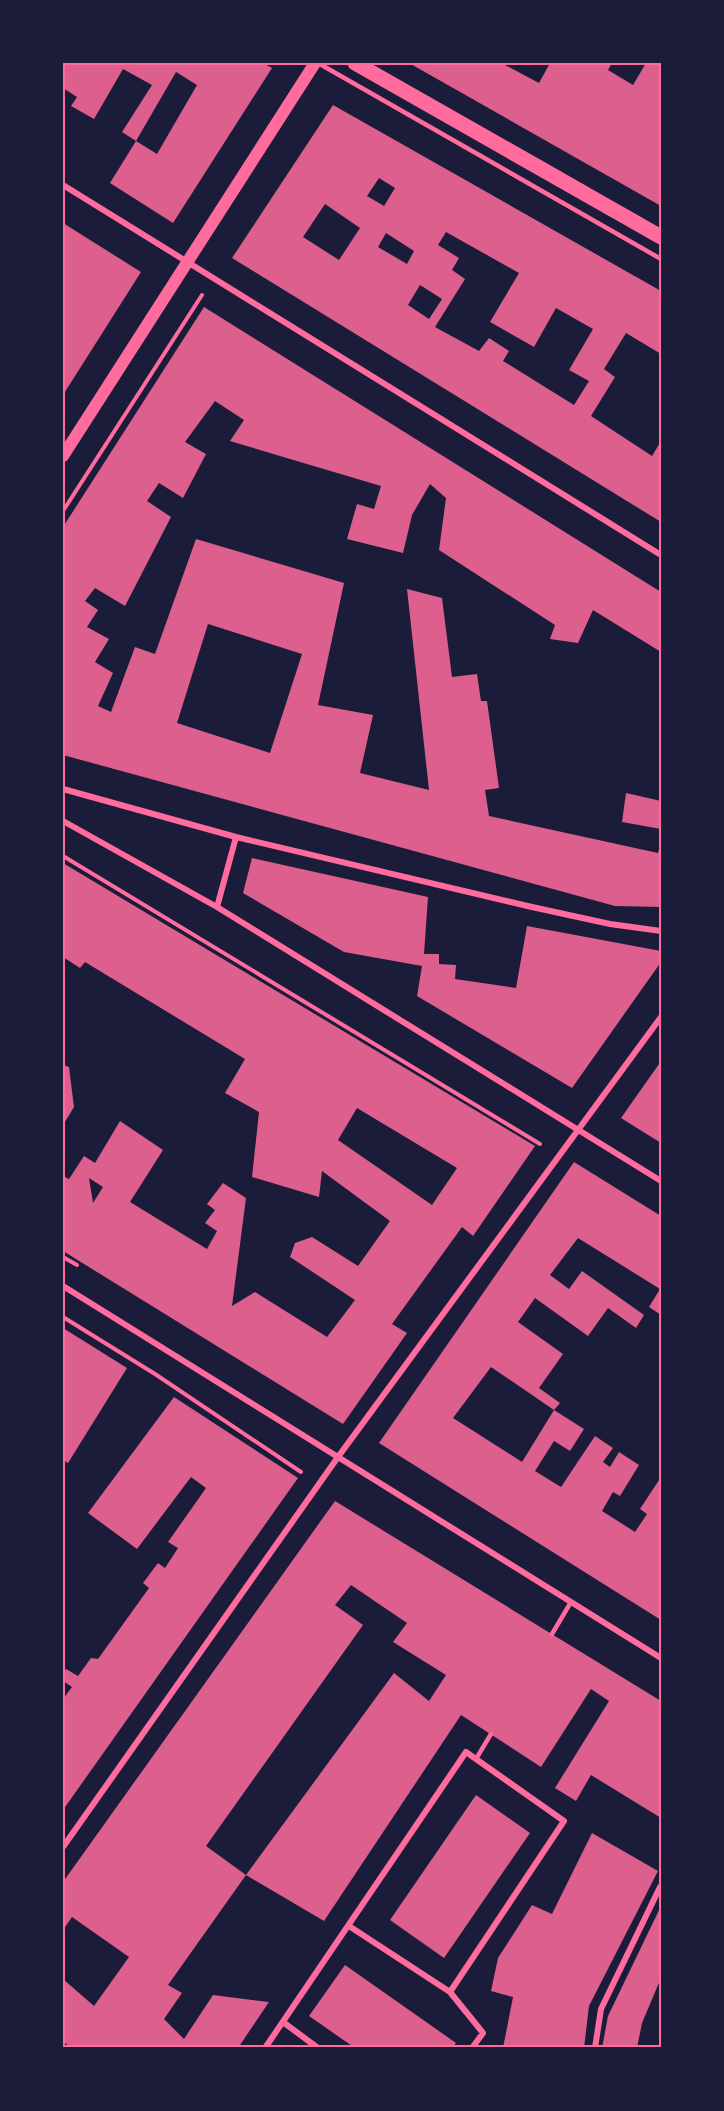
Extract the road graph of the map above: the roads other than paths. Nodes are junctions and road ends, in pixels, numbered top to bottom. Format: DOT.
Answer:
graph roads {
  1 [pos="316,63"];
  2 [pos="355,63"];
  3 [pos="63,185"];
  4 [pos="661,237"];
  5 [pos="661,259"];
  6 [pos="187,262"];
  7 [pos="63,456"];
  8 [pos="661,555"];
  9 [pos="63,789"];
  10 [pos="63,821"];
  11 [pos="236,837"];
  12 [pos="217,907"];
  13 [pos="661,931"];
  14 [pos="661,1017"];
  15 [pos="579,1130"];
  16 [pos="661,1181"];
  17 [pos="63,1286"];
  18 [pos="338,1457"];
  19 [pos="571,1602"];
  20 [pos="552,1634"];
  21 [pos="661,1658"];
  22 [pos="491,1734"];
  23 [pos="476,1759"];
  24 [pos="63,1847"];
  25 [pos="660,1887"];
  26 [pos="349,1926"];
  27 [pos="450,1992"];
  28 [pos="283,2022"];
  29 [pos="266,2048"];
  30 [pos="318,2048"];
  31 [pos="472,2048"];
  32 [pos="595,2048"];
  1 -- 5 [label="lane"];
  1 -- 6 [label="main road"];
  2 -- 4 [label="main road"];
  3 -- 6 [label="street"];
  6 -- 7 [label="main road"];
  6 -- 8 [label="street"];
  9 -- 11 [label="street"];
  10 -- 12 [label="street"];
  11 -- 12 [label="street"];
  11 -- 13 [label="street"];
  12 -- 15 [label="street"];
  14 -- 15 [label="street"];
  15 -- 16 [label="street"];
  15 -- 18 [label="street"];
  17 -- 18 [label="street"];
  18 -- 19 [label="street"];
  18 -- 24 [label="street"];
  19 -- 20 [label="lane"];
  19 -- 21 [label="street"];
  22 -- 23 [label="lane"];
  23 -- 26 [label="street"];
  23 -- 27 [label="street"];
  25 -- 32 [label="street"];
  26 -- 27 [label="street"];
  26 -- 28 [label="street"];
  27 -- 31 [label="street"];
  28 -- 29 [label="street"];
  28 -- 30 [label="street"];
}
